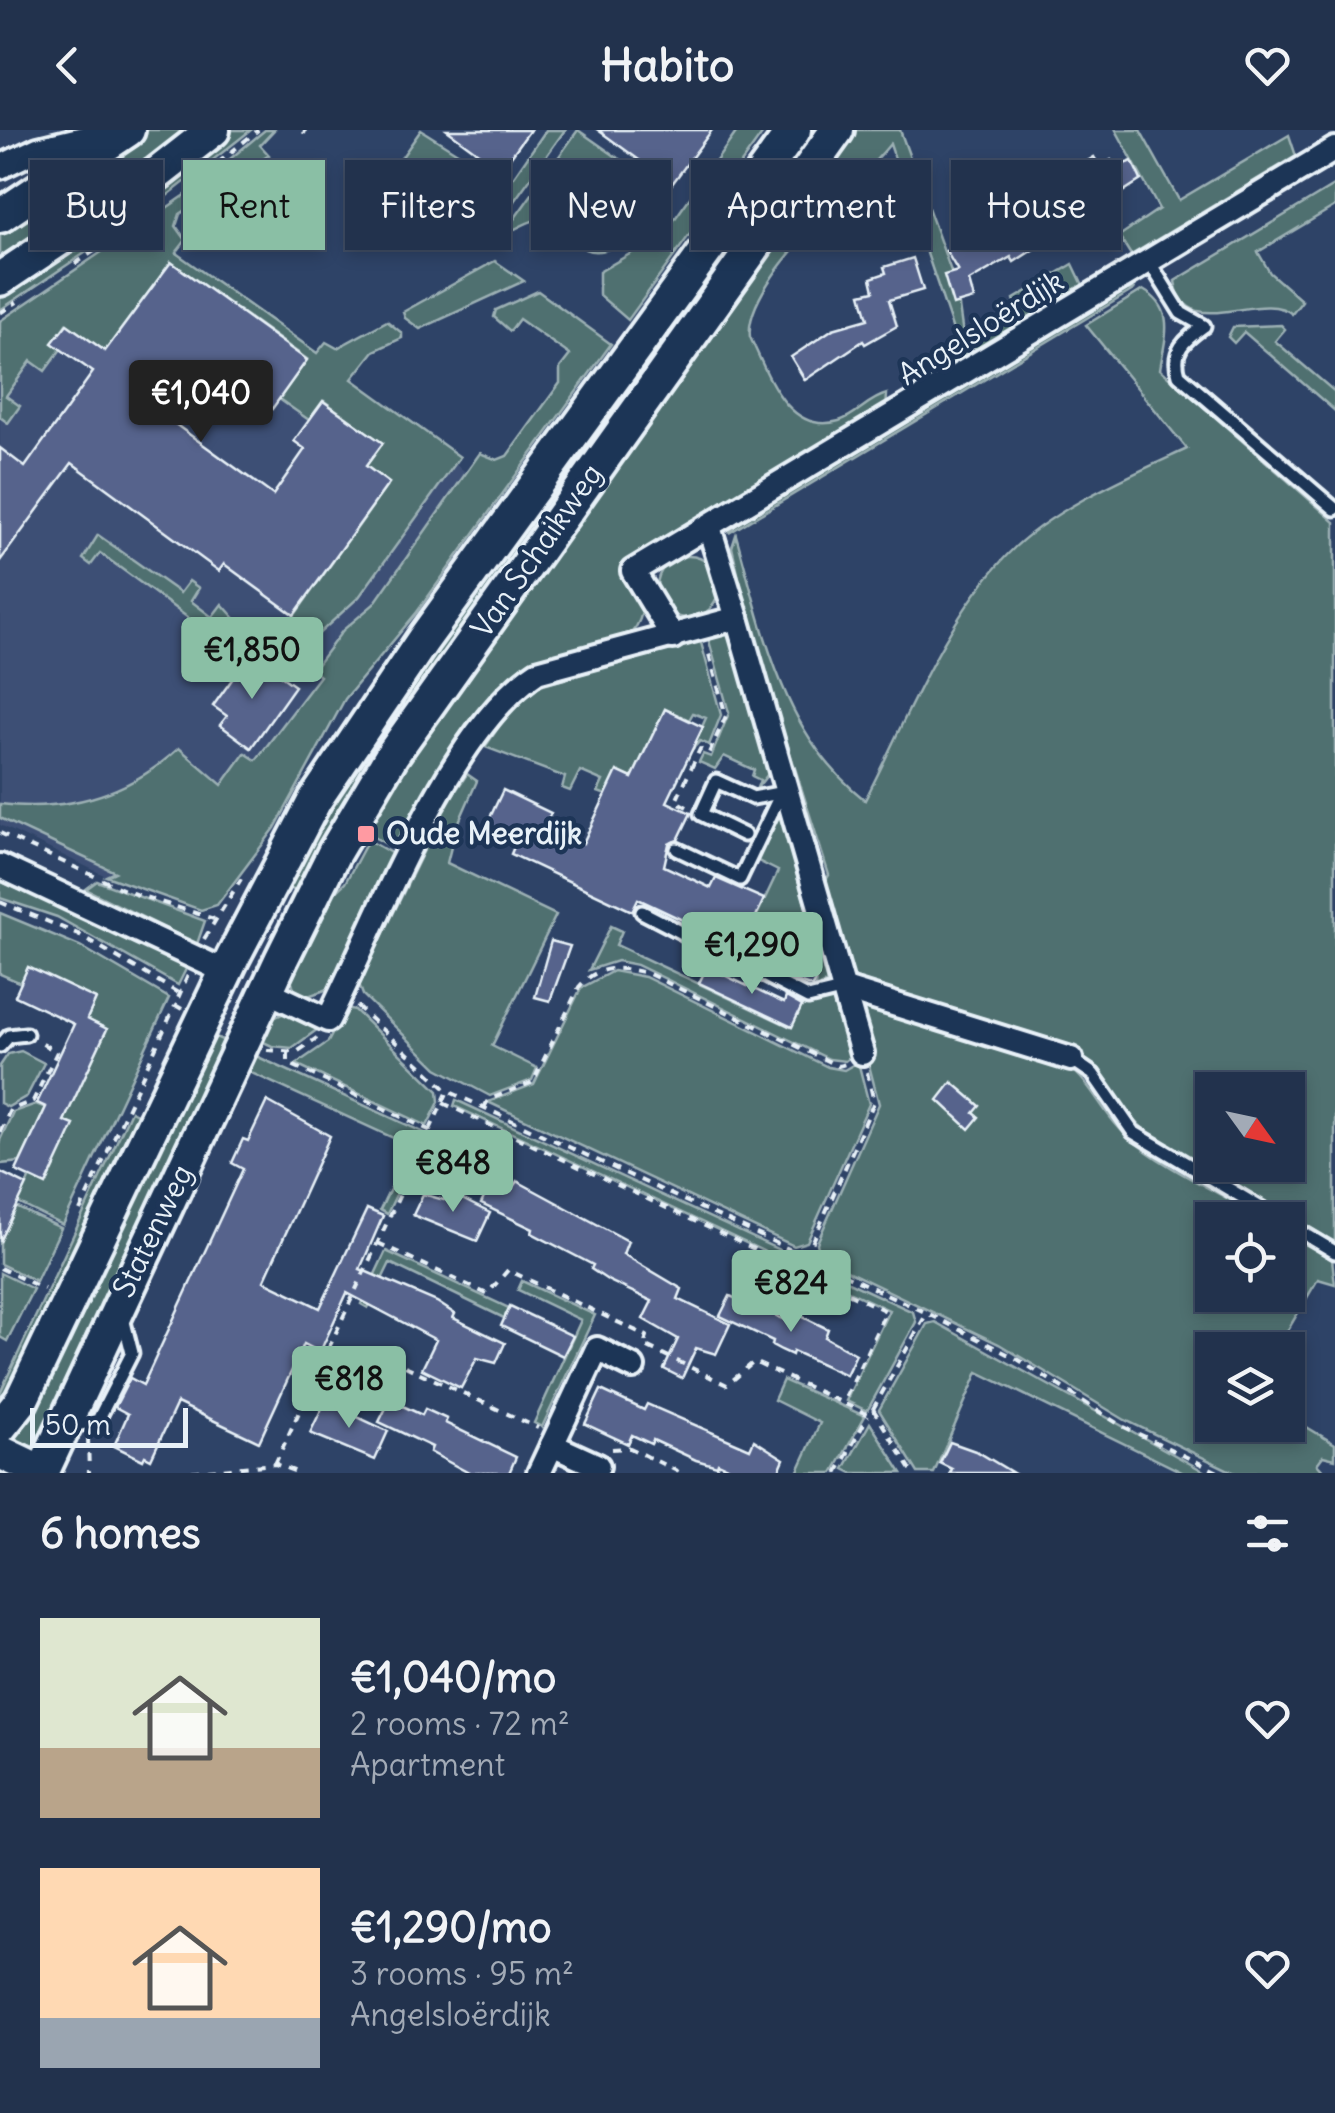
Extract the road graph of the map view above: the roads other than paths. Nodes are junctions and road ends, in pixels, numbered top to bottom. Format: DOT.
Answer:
graph roads {
  1 [pos="117,130"];
  2 [pos="128,130"];
  3 [pos="213,130"];
  4 [pos="794,130"];
  5 [pos="838,130"];
  6 [pos="1335,149"];
  7 [pos="0,167"];
  8 [pos="0,216"];
  9 [pos="1148,260"];
  10 [pos="0,279"];
  11 [pos="1335,510"];
  12 [pos="709,527"];
  13 [pos="737,618"];
  14 [pos="673,636"];
  15 [pos="784,792"];
  16 [pos="744,836"];
  17 [pos="678,849"];
  18 [pos="0,866"];
  19 [pos="642,912"];
  20 [pos="242,940"];
  21 [pos="282,958"];
  22 [pos="226,972"];
  23 [pos="845,989"];
  24 [pos="267,991"];
  25 [pos="196,999"];
  26 [pos="252,1022"];
  27 [pos="26,1034"];
  28 [pos="0,1046"];
  29 [pos="862,1053"];
  30 [pos="1071,1059"];
  31 [pos="1251,1202"];
  32 [pos="1305,1234"];
  33 [pos="1335,1252"];
  34 [pos="633,1368"];
  35 [pos="0,1426"];
  36 [pos="554,1441"];
  37 [pos="0,1452"];
  38 [pos="598,1466"];
  39 [pos="42,1473"];
  40 [pos="539,1473"];
  1 -- 7 [label="street"];
  2 -- 8 [label="street"];
  3 -- 10 [label="street"];
  4 -- 20 [label="street, Van Schaikweg"];
  5 -- 21 [label="street, Van Schaikweg"];
  6 -- 9 [label="street, Angelsloërdijk"];
  9 -- 11 [label="lane"];
  9 -- 12 [label="street, Angelsloërdijk"];
  12 -- 13 [label="street"];
  12 -- 14 [label="street, Angelsloërdijk"];
  13 -- 14 [label="street"];
  13 -- 15 [label="street"];
  14 -- 24 [label="street"];
  15 -- 16 [label="lane"];
  15 -- 17 [label="lane"];
  15 -- 23 [label="street"];
  18 -- 22 [label="street"];
  19 -- 23 [label="lane"];
  20 -- 21 [label="street"];
  20 -- 22 [label="street, Van Schaikweg"];
  21 -- 24 [label="street, Van Schaikweg"];
  22 -- 25 [label="street, Statenweg"];
  23 -- 29 [label="street"];
  23 -- 30 [label="street"];
  24 -- 26 [label="street, Statenweg"];
  25 -- 26 [label="street"];
  25 -- 35 [label="street, Statenweg"];
  26 -- 39 [label="street, Statenweg"];
  27 -- 28 [label="lane"];
  30 -- 31 [label="lane"];
  32 -- 33 [label="lane"];
  34 -- 36 [label="street"];
  36 -- 38 [label="street"];
  36 -- 40 [label="street"];
  37 -- 39 [label="street"];
}
